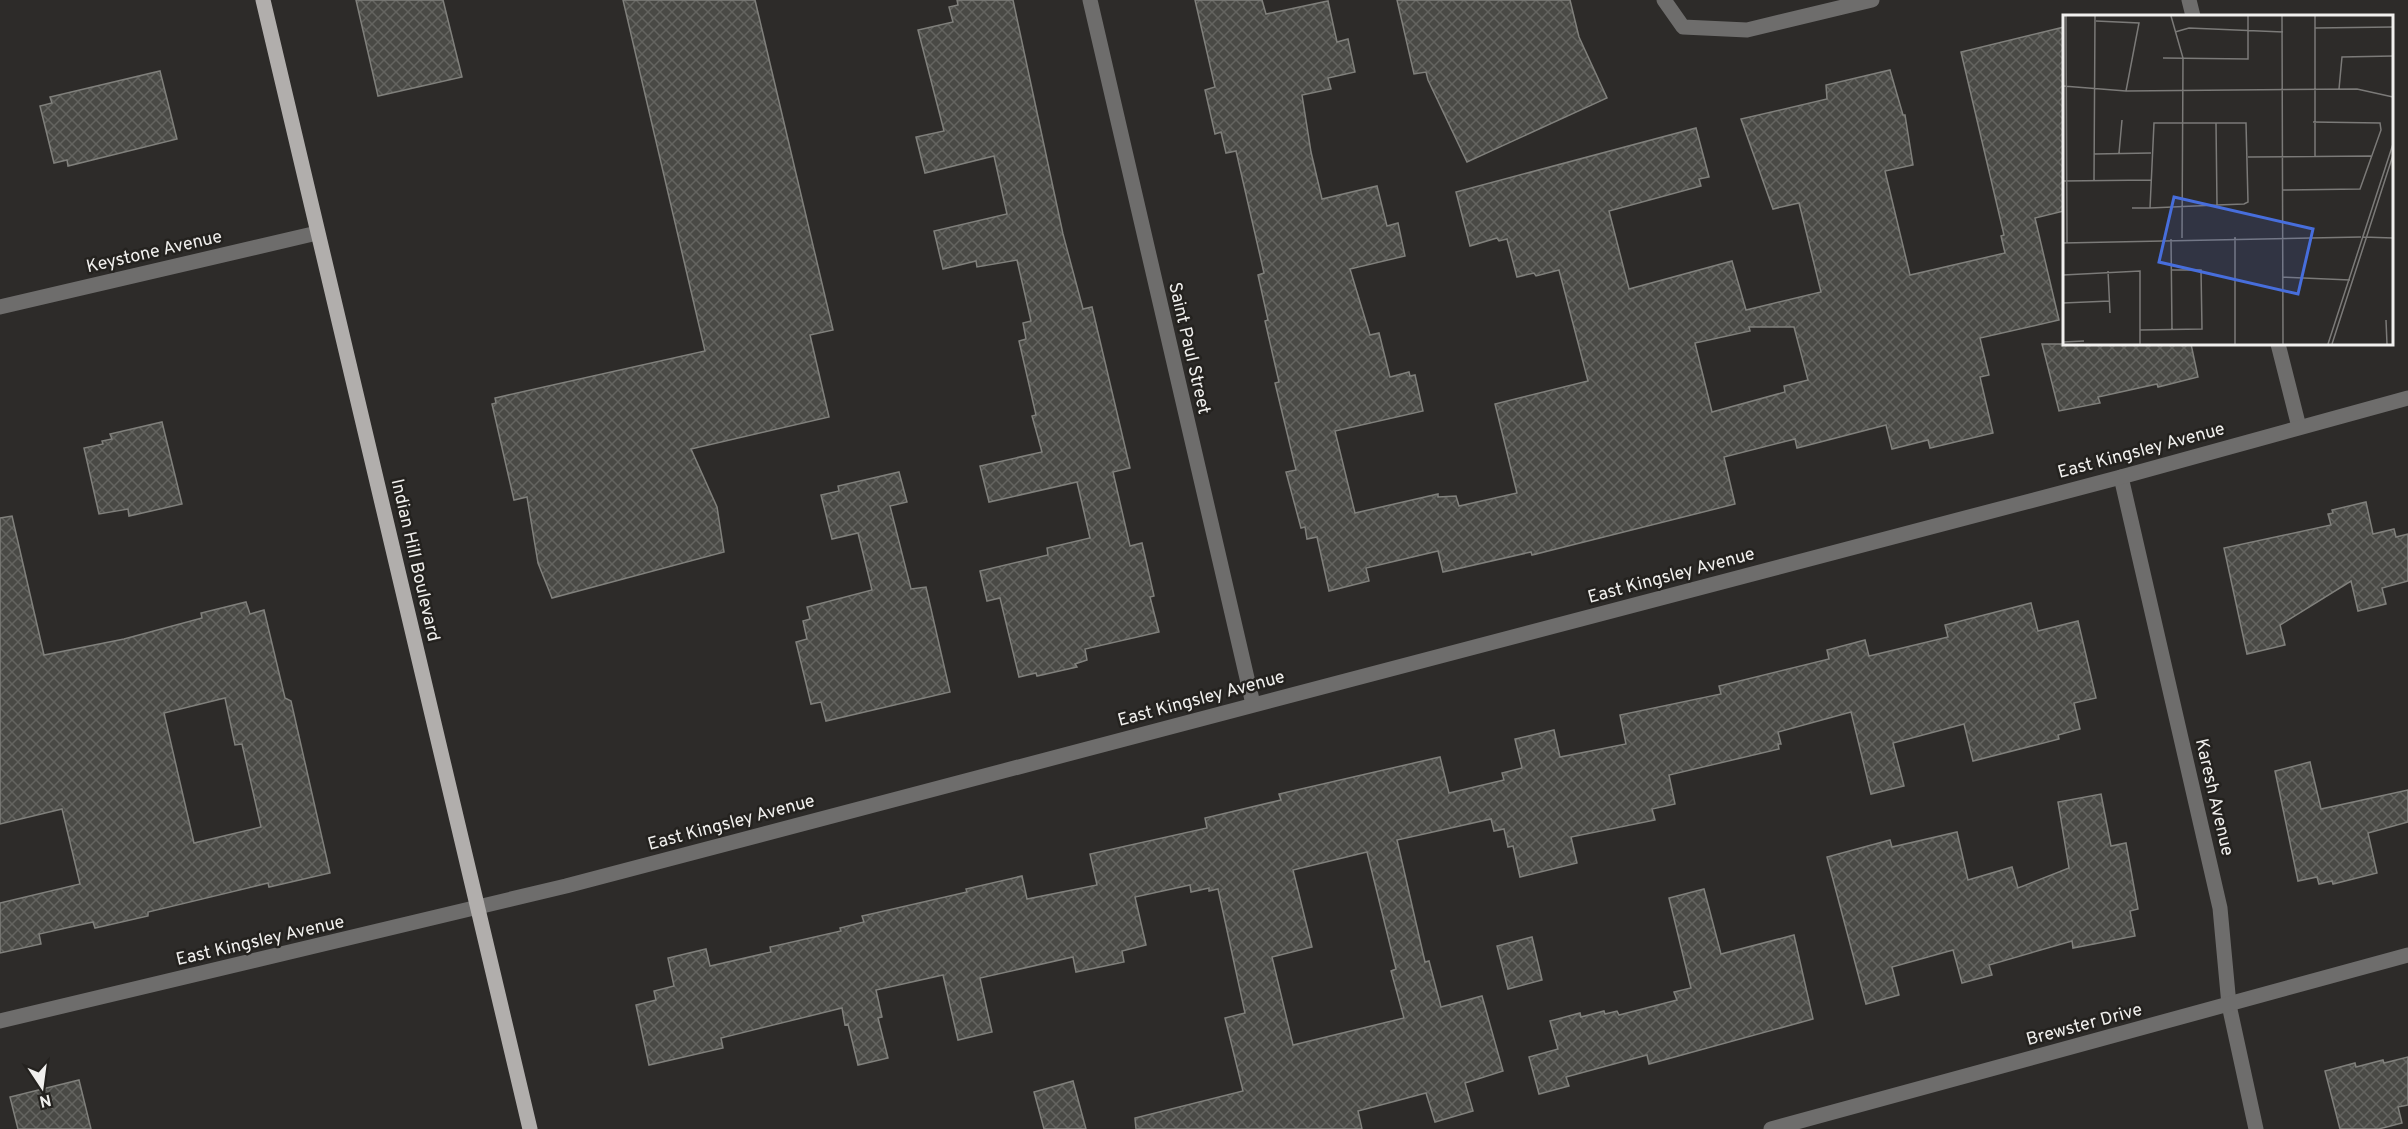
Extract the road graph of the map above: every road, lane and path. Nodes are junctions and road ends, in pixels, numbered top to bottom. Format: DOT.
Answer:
graph roads {
  1 [pos="263,0"];
  2 [pos="1090,0"];
  3 [pos="1664,0"];
  4 [pos="1872,0"];
  5 [pos="2189,0"];
  6 [pos="2193,15"];
  7 [pos="317,233"];
  8 [pos="0,307"];
  9 [pos="2278,345"];
  10 [pos="2408,398"];
  11 [pos="2299,427"];
  12 [pos="2121,477"];
  13 [pos="1253,704"];
  14 [pos="479,908"];
  15 [pos="2408,955"];
  16 [pos="2229,1005"];
  17 [pos="0,1021"];
  18 [pos="530,1129"];
  19 [pos="1771,1129"];
  20 [pos="2256,1129"];
  1 -- 7 [label="main road, Indian Hill Boulevard"];
  2 -- 13 [label="street, Saint Paul Street"];
  3 -- 4 [label="street"];
  5 -- 6 [label="street"];
  7 -- 8 [label="street, Keystone Avenue"];
  7 -- 14 [label="main road, Indian Hill Boulevard"];
  9 -- 11 [label="street"];
  10 -- 11 [label="street, East Kingsley Avenue"];
  11 -- 12 [label="street, East Kingsley Avenue"];
  12 -- 13 [label="street, East Kingsley Avenue"];
  12 -- 16 [label="street, Karesh Avenue"];
  13 -- 14 [label="street, East Kingsley Avenue"];
  14 -- 17 [label="street, East Kingsley Avenue"];
  14 -- 18 [label="main road, Indian Hill Boulevard"];
  15 -- 16 [label="street, Brewster Drive"];
  16 -- 19 [label="street, Brewster Drive"];
  16 -- 20 [label="street, Karesh Avenue"];
}
